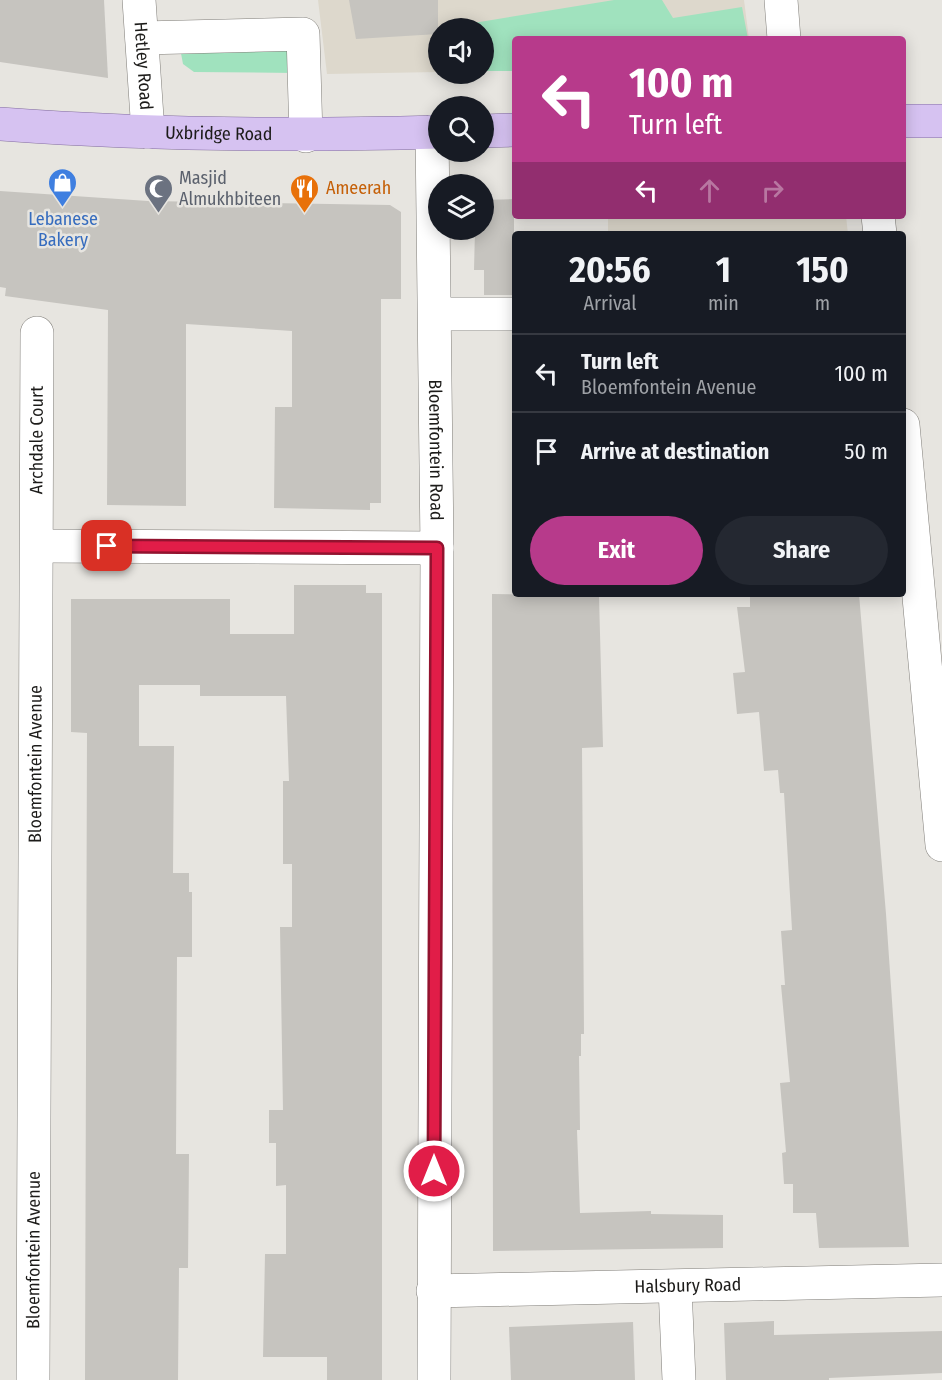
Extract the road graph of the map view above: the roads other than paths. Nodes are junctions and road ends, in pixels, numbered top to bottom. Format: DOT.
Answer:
graph roads {
  1 [pos="139,0"];
  2 [pos="781,0"];
  3 [pos="784,36"];
  4 [pos="142,38"];
  5 [pos="942,121"];
  6 [pos="906,122"];
  7 [pos="0,124"];
  8 [pos="512,130"];
  9 [pos="494,131"];
  10 [pos="148,132"];
  11 [pos="428,132"];
  12 [pos="306,136"];
  13 [pos="435,162"];
  14 [pos="436,314"];
  15 [pos="512,314"];
  16 [pos="37,333"];
  17 [pos="906,457"];
  18 [pos="37,546"];
  19 [pos="437,548"];
  20 [pos="942,845"];
  21 [pos="942,1280"];
  22 [pos="675,1287"];
  23 [pos="433,1291"];
  24 [pos="33,1380"];
  25 [pos="434,1380"];
  26 [pos="679,1380"];
  1 -- 4 [label="street, Hetley Road"];
  2 -- 3 [label="street"];
  4 -- 10 [label="street, Hetley Road"];
  4 -- 12 [label="street"];
  5 -- 6 [label="main road"];
  7 -- 10 [label="main road, Uxbridge Road"];
  8 -- 9 [label="main road"];
  10 -- 12 [label="main road, Uxbridge Road"];
  11 -- 12 [label="main road, Uxbridge Road"];
  13 -- 14 [label="street, Bloemfontein Road"];
  14 -- 15 [label="street"];
  14 -- 19 [label="street, Bloemfontein Road"];
  16 -- 18 [label="street, Archdale Court"];
  17 -- 20 [label="street"];
  18 -- 19 [label="street"];
  18 -- 24 [label="street, Bloemfontein Avenue"];
  19 -- 23 [label="street, Bloemfontein Road"];
  21 -- 22 [label="street, Halsbury Road"];
  22 -- 23 [label="street, Halsbury Road"];
  22 -- 26 [label="street"];
  23 -- 25 [label="street, Bloemfontein Road"];
}
